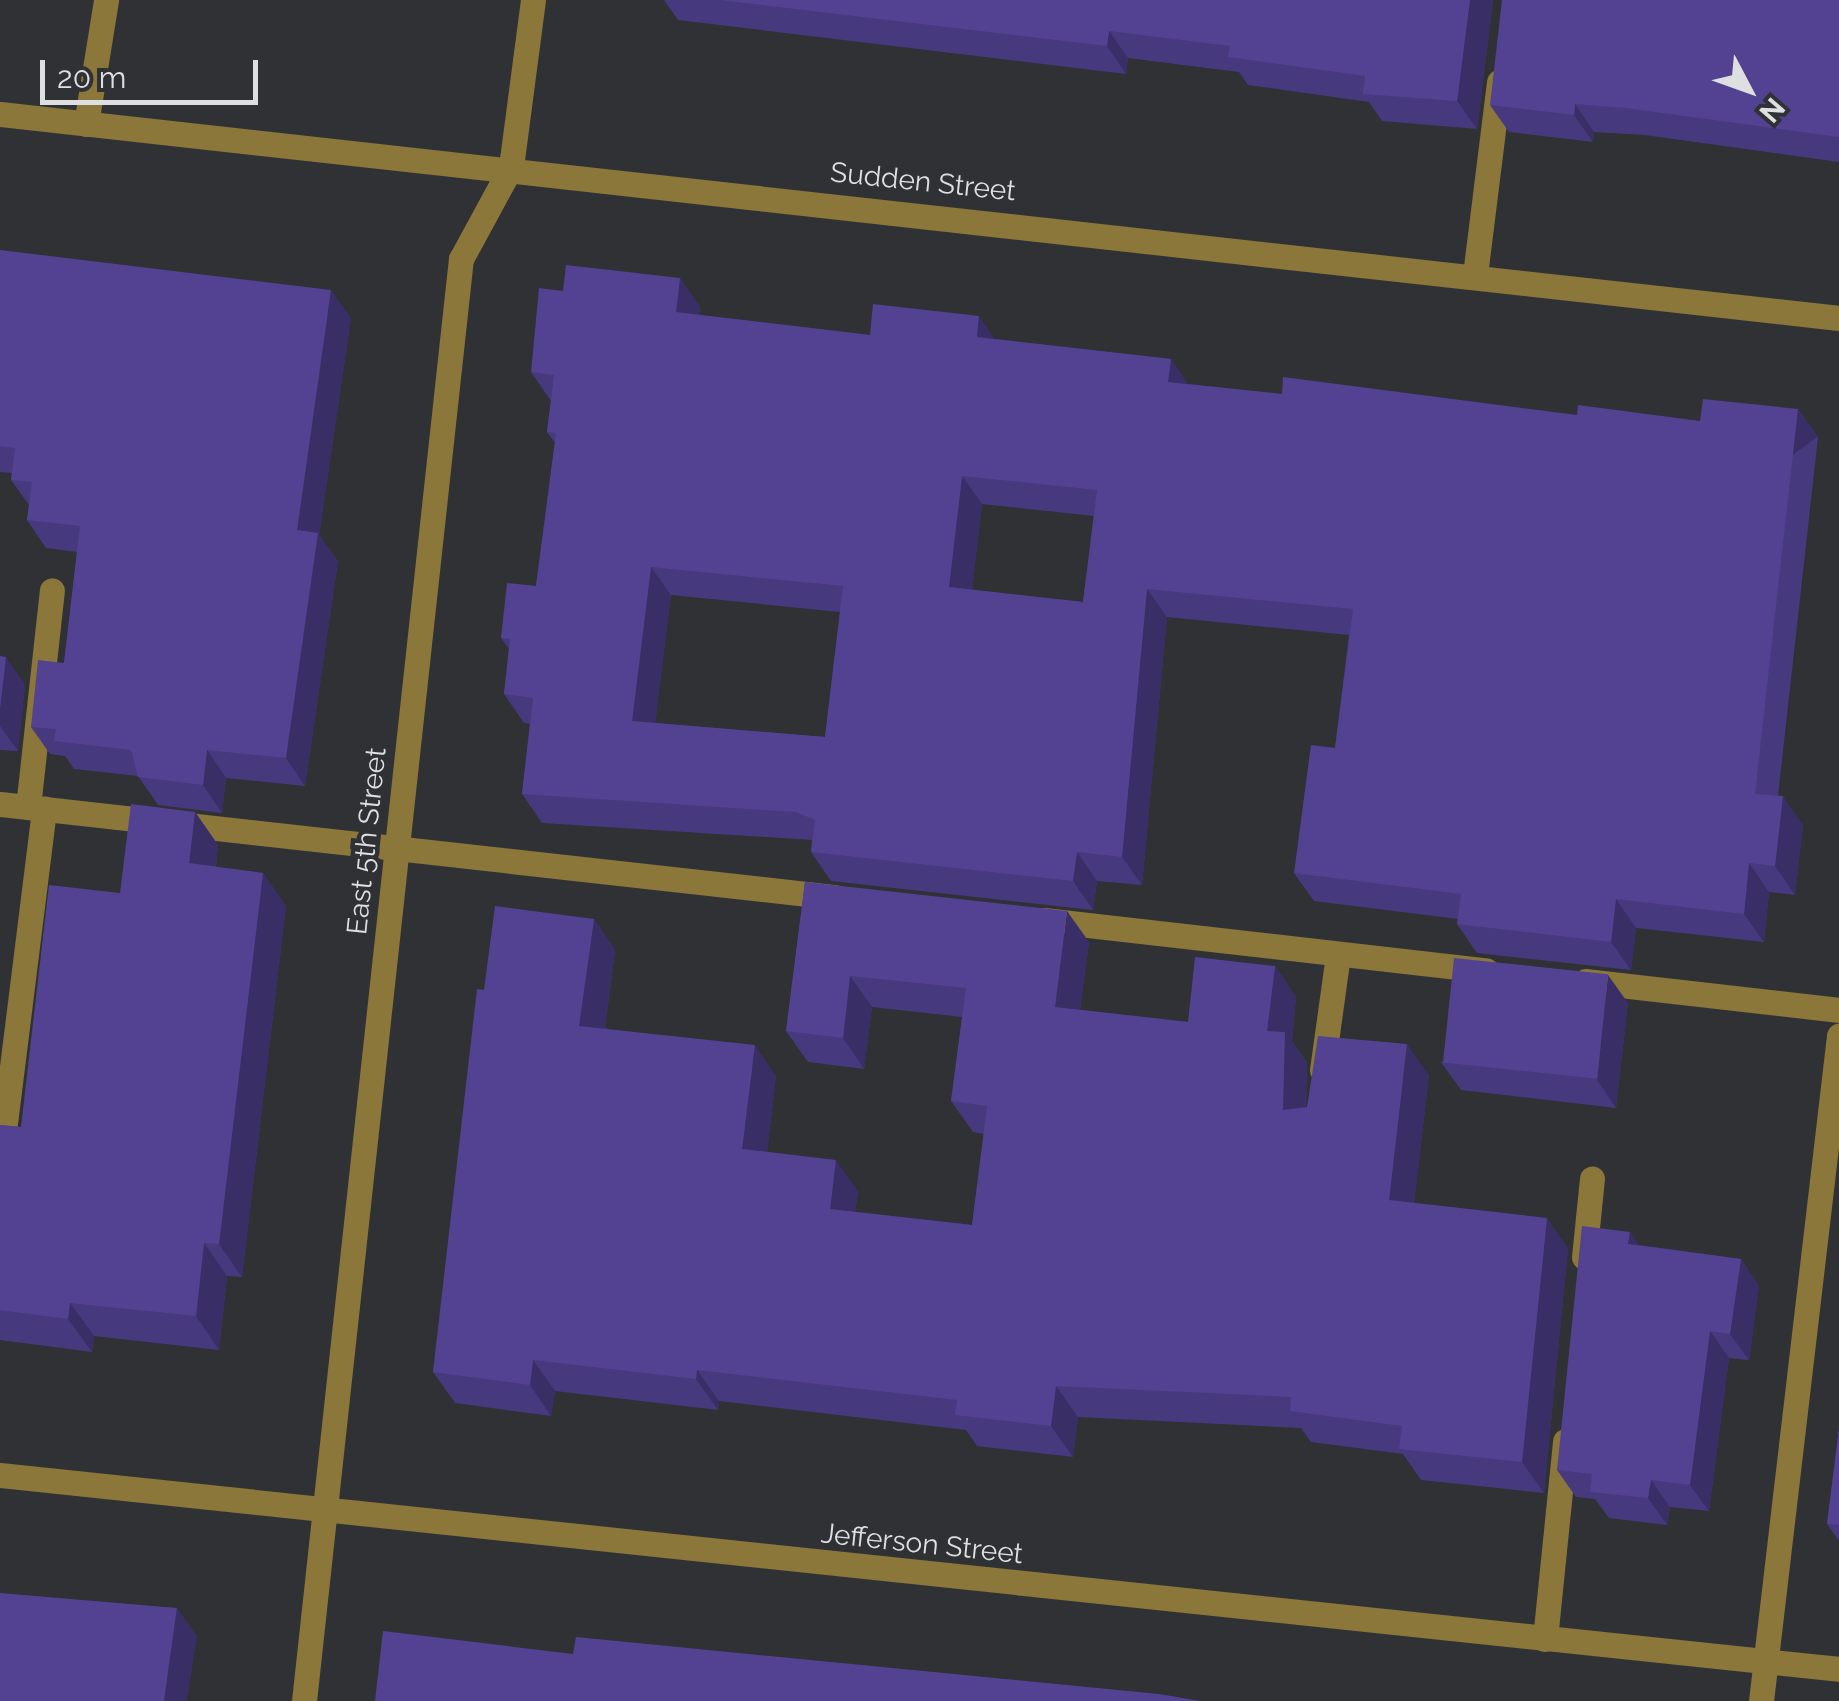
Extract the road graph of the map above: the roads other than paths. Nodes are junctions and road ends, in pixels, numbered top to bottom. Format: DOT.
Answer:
graph roads {
  1 [pos="106,0"];
  2 [pos="533,0"];
  3 [pos="1502,58"];
  4 [pos="0,114"];
  5 [pos="86,124"];
  6 [pos="511,167"];
  7 [pos="1475,275"];
  8 [pos="1839,318"];
  9 [pos="52,590"];
  10 [pos="0,804"];
  11 [pos="36,808"];
  12 [pos="396,847"];
  13 [pos="862,900"];
  14 [pos="1021,918"];
  15 [pos="1338,954"];
  16 [pos="1511,973"];
  17 [pos="1550,978"];
  18 [pos="1839,1010"];
  19 [pos="1839,1036"];
  20 [pos="1320,1090"];
  21 [pos="4,1131"];
  22 [pos="1592,1178"];
  23 [pos="1580,1292"];
  24 [pos="1568,1407"];
  25 [pos="0,1474"];
  26 [pos="324,1514"];
  27 [pos="1545,1639"];
  28 [pos="1766,1661"];
  29 [pos="1839,1670"];
  30 [pos="304,1701"];
  31 [pos="1761,1701"];
  1 -- 5 [label="street"];
  2 -- 6 [label="street, East 5th Street"];
  3 -- 7 [label="street"];
  4 -- 5 [label="street, Sudden Street"];
  5 -- 6 [label="street, Sudden Street"];
  6 -- 7 [label="street, Sudden Street"];
  6 -- 12 [label="street, East 5th Street"];
  7 -- 8 [label="street, Sudden Street"];
  9 -- 11 [label="street"];
  10 -- 11 [label="street"];
  11 -- 12 [label="street"];
  11 -- 21 [label="street"];
  12 -- 13 [label="street"];
  12 -- 26 [label="street, East 5th Street"];
  14 -- 15 [label="street"];
  15 -- 16 [label="street"];
  15 -- 20 [label="street"];
  17 -- 18 [label="street"];
  19 -- 28 [label="street"];
  22 -- 23 [label="street"];
  24 -- 27 [label="street"];
  25 -- 26 [label="street, Jefferson Street"];
  26 -- 27 [label="street, Jefferson Street"];
  26 -- 30 [label="street, East 5th Street"];
  27 -- 28 [label="street, Jefferson Street"];
  28 -- 29 [label="street, Jefferson Street"];
  28 -- 31 [label="street"];
}
